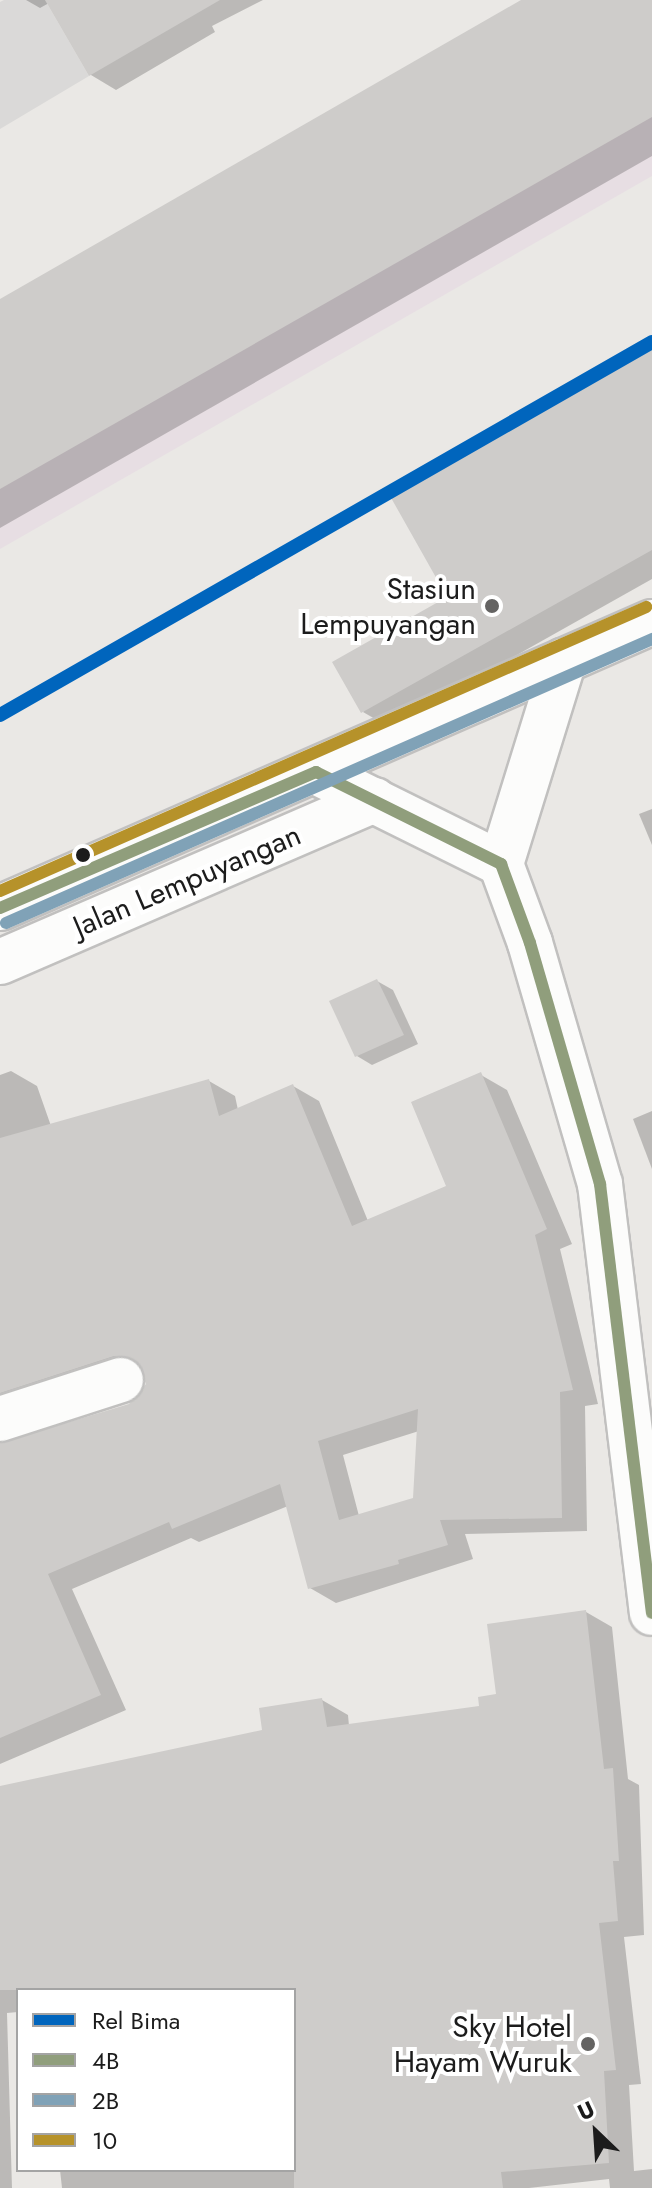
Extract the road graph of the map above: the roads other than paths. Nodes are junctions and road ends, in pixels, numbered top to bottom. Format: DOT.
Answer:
graph roads {
  1 [pos="652,622"];
  2 [pos="564,661"];
  3 [pos="316,772"];
  4 [pos="374,800"];
  5 [pos="501,864"];
  6 [pos="0,908"];
  7 [pos="0,962"];
  8 [pos="121,1380"];
  9 [pos="0,1419"];
  10 [pos="651,1600"];
  1 -- 2 [label="street, Jalan Lempuyangan"];
  2 -- 3 [label="street, Jalan Lempuyangan"];
  2 -- 5 [label="street"];
  3 -- 4 [label="street"];
  3 -- 6 [label="street, Jalan Lempuyangan"];
  4 -- 5 [label="street"];
  4 -- 7 [label="street, Jalan Lempuyangan"];
  5 -- 10 [label="street"];
  8 -- 9 [label="street"];
}
